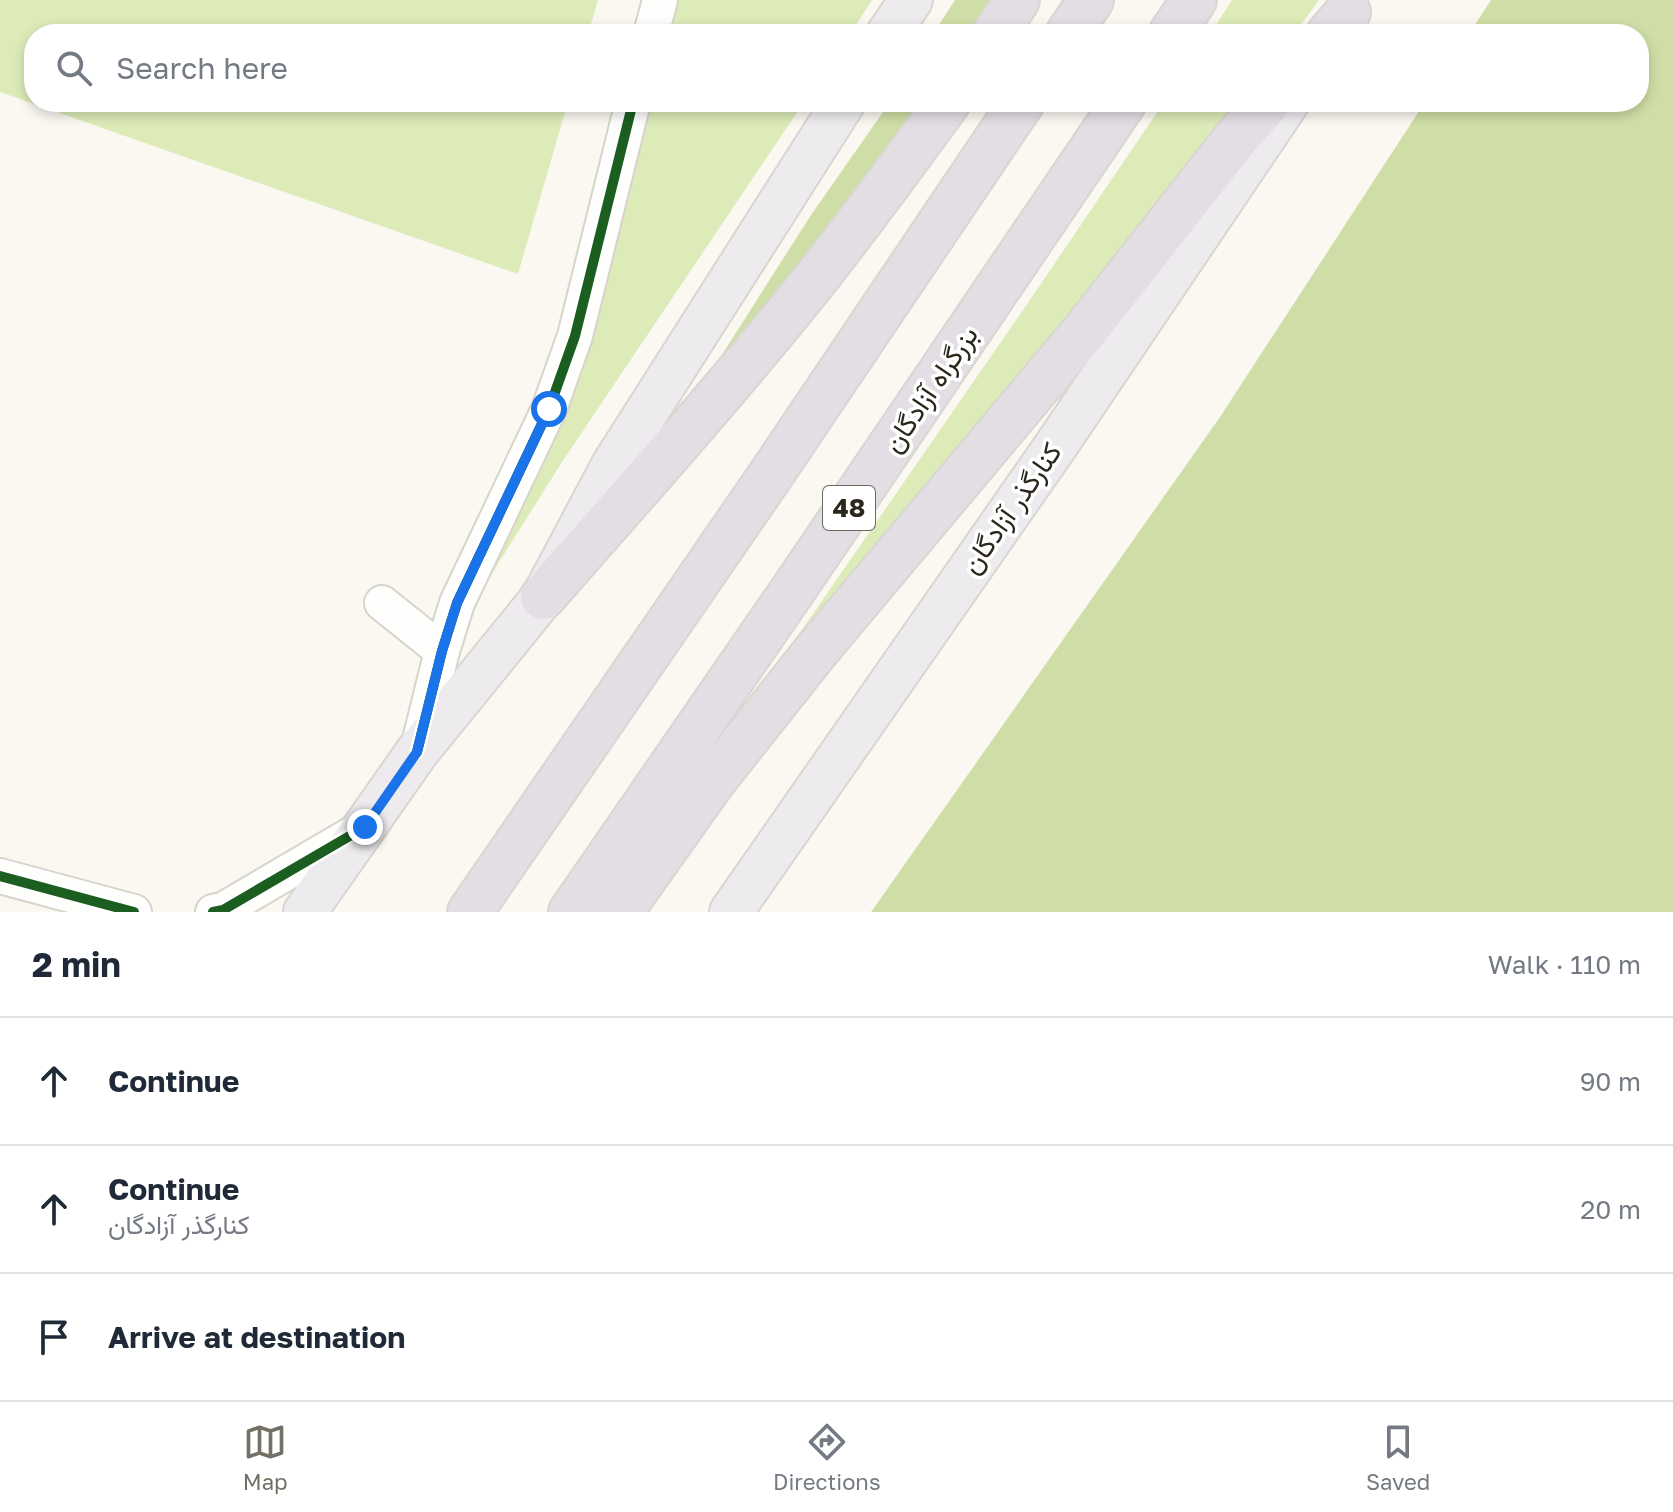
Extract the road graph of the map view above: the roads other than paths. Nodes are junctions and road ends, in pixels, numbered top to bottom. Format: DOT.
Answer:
graph roads {
  1 [pos="660,0"];
  2 [pos="911,0"];
  3 [pos="1017,0"];
  4 [pos="1091,0"];
  5 [pos="1194,0"];
  6 [pos="654,24"];
  7 [pos="895,24"];
  8 [pos="1001,24"];
  9 [pos="1075,24"];
  10 [pos="1178,24"];
  11 [pos="631,112"];
  12 [pos="838,112"];
  13 [pos="941,112"];
  14 [pos="1015,112"];
  15 [pos="1117,112"];
  16 [pos="1259,112"];
  17 [pos="1281,112"];
  18 [pos="543,597"];
  19 [pos="382,603"];
  20 [pos="442,651"];
  21 [pos="417,752"];
  22 [pos="365,827"];
  23 [pos="0,876"];
  24 [pos="0,886"];
  25 [pos="52,912"];
  26 [pos="134,912"];
  27 [pos="213,912"];
  28 [pos="305,912"];
  29 [pos="470,912"];
  30 [pos="571,912"];
  31 [pos="620,912"];
  32 [pos="731,912"];
  1 -- 6 [label="street"];
  2 -- 7 [label="main road"];
  3 -- 8 [label="highway"];
  4 -- 9 [label="highway"];
  5 -- 10 [label="highway"];
  11 -- 20 [label="street"];
  12 -- 18 [label="main road"];
  13 -- 18 [label="highway"];
  14 -- 29 [label="highway"];
  15 -- 30 [label="highway, بزرگراه آزادگان / 48"];
  16 -- 31 [label="highway"];
  17 -- 32 [label="main road, کنارگذر آزادگان"];
  18 -- 21 [label="main road"];
  19 -- 20 [label="street"];
  20 -- 21 [label="street"];
  21 -- 22 [label="main road"];
  22 -- 27 [label="street"];
  22 -- 28 [label="main road"];
  23 -- 26 [label="street"];
  24 -- 25 [label="street"];
}
